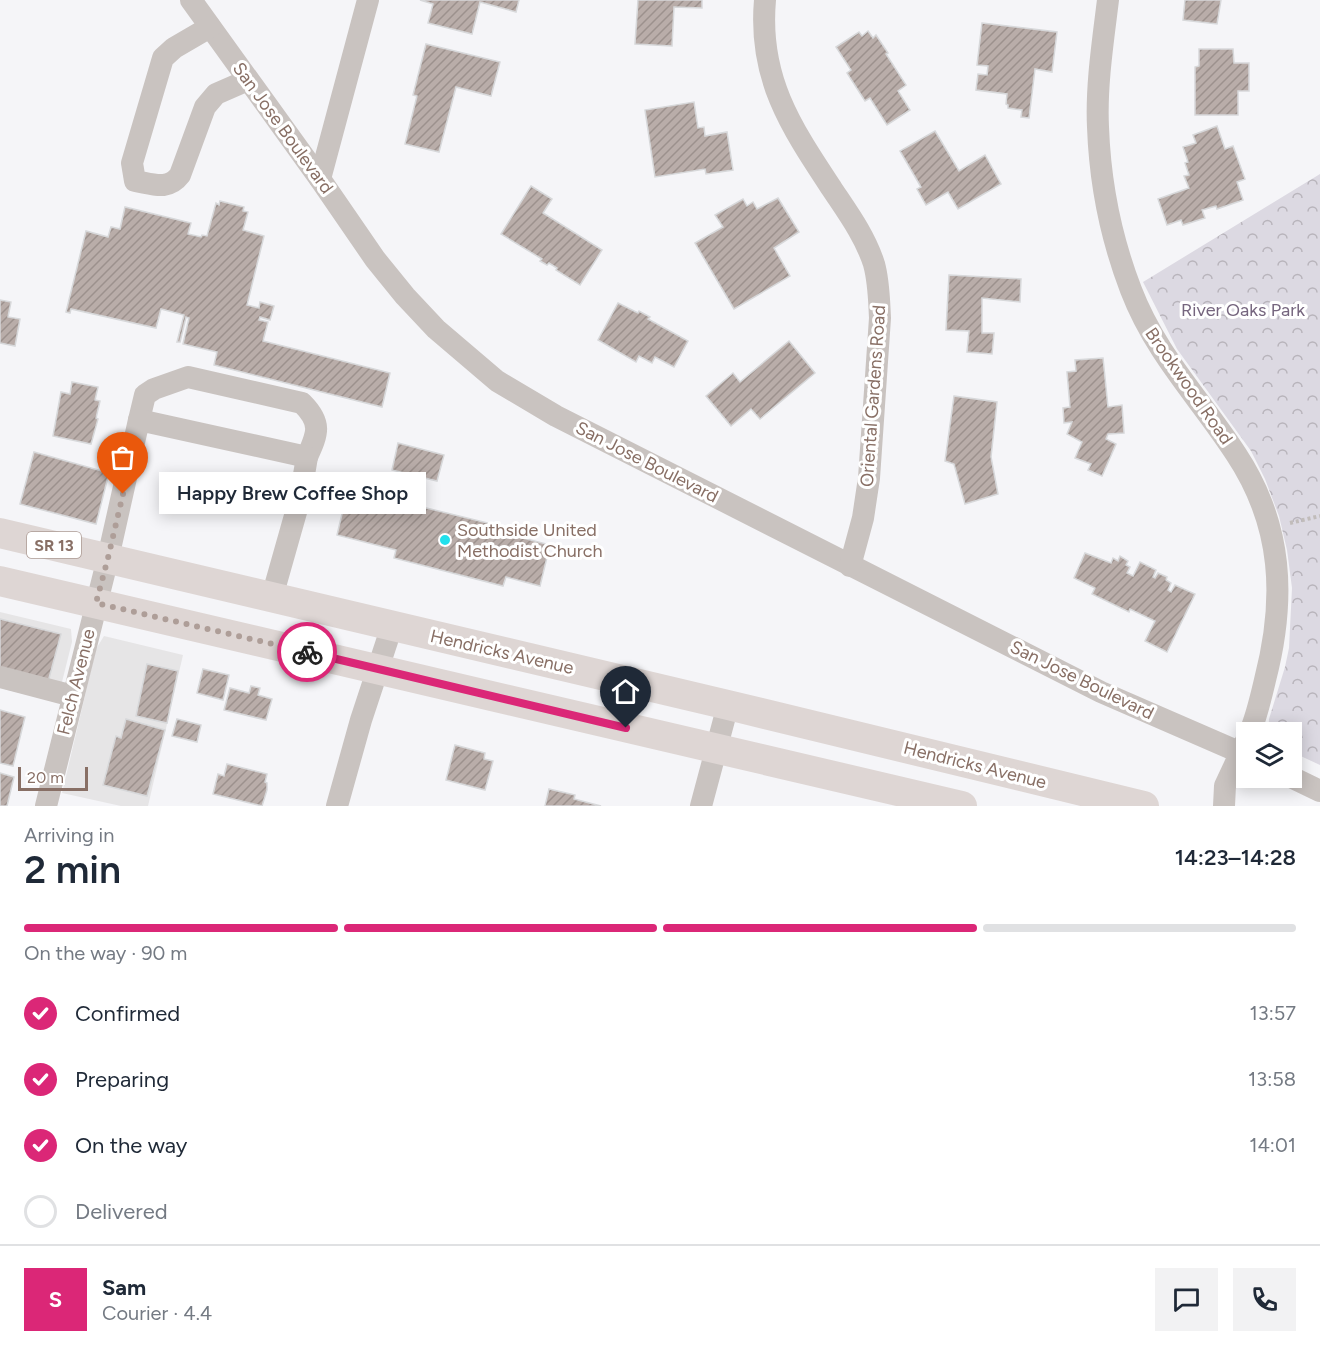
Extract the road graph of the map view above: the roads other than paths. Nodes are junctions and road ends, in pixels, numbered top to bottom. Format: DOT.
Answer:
graph roads {
  1 [pos="190,0"];
  2 [pos="368,0"];
  3 [pos="765,0"];
  4 [pos="1108,0"];
  5 [pos="210,27"];
  6 [pos="248,80"];
  7 [pos="320,179"];
  8 [pos="139,420"];
  9 [pos="307,457"];
  10 [pos="0,533"];
  11 [pos="108,558"];
  12 [pos="850,567"];
  13 [pos="0,581"];
  14 [pos="272,597"];
  15 [pos="96,603"];
  16 [pos="392,626"];
  17 [pos="378,669"];
  18 [pos="0,677"];
  19 [pos="73,696"];
  20 [pos="728,705"];
  21 [pos="1253,722"];
  22 [pos="1236,741"];
  23 [pos="715,749"];
  24 [pos="1236,765"];
  25 [pos="1302,782"];
  26 [pos="1320,791"];
  27 [pos="1092,800"];
  28 [pos="46,806"];
  29 [pos="337,806"];
  30 [pos="701,806"];
  31 [pos="962,806"];
  32 [pos="1144,806"];
  33 [pos="1224,806"];
  1 -- 5 [label="street, San Jose Boulevard"];
  2 -- 7 [label="street"];
  3 -- 12 [label="street, Oriental Gardens Road"];
  4 -- 21 [label="street, Brookwood Road"];
  5 -- 6 [label="street, San Jose Boulevard"];
  5 -- 6 [label="street"];
  6 -- 7 [label="street, San Jose Boulevard"];
  7 -- 12 [label="street, San Jose Boulevard"];
  8 -- 9 [label="street"];
  8 -- 9 [label="street, Felch Avenue"];
  8 -- 11 [label="street, Felch Avenue"];
  9 -- 14 [label="street"];
  10 -- 11 [label="main road, Hendricks Avenue / SR 13"];
  11 -- 14 [label="main road, Hendricks Avenue / SR 13"];
  11 -- 15 [label="street, Felch Avenue"];
  12 -- 22 [label="street, San Jose Boulevard"];
  13 -- 15 [label="main road"];
  14 -- 16 [label="main road, Hendricks Avenue / SR 13"];
  15 -- 17 [label="main road"];
  15 -- 19 [label="street, Felch Avenue"];
  16 -- 17 [label="street"];
  16 -- 20 [label="main road, Hendricks Avenue / SR 13"];
  17 -- 23 [label="main road"];
  17 -- 29 [label="street"];
  18 -- 19 [label="street"];
  19 -- 28 [label="street, Felch Avenue"];
  20 -- 23 [label="street"];
  20 -- 27 [label="main road, Hendricks Avenue / SR 13"];
  23 -- 30 [label="street"];
  23 -- 31 [label="main road"];
  24 -- 33 [label="street"];
  25 -- 26 [label="street"];
  27 -- 32 [label="main road, Hendricks Avenue / SR 13"];
}
